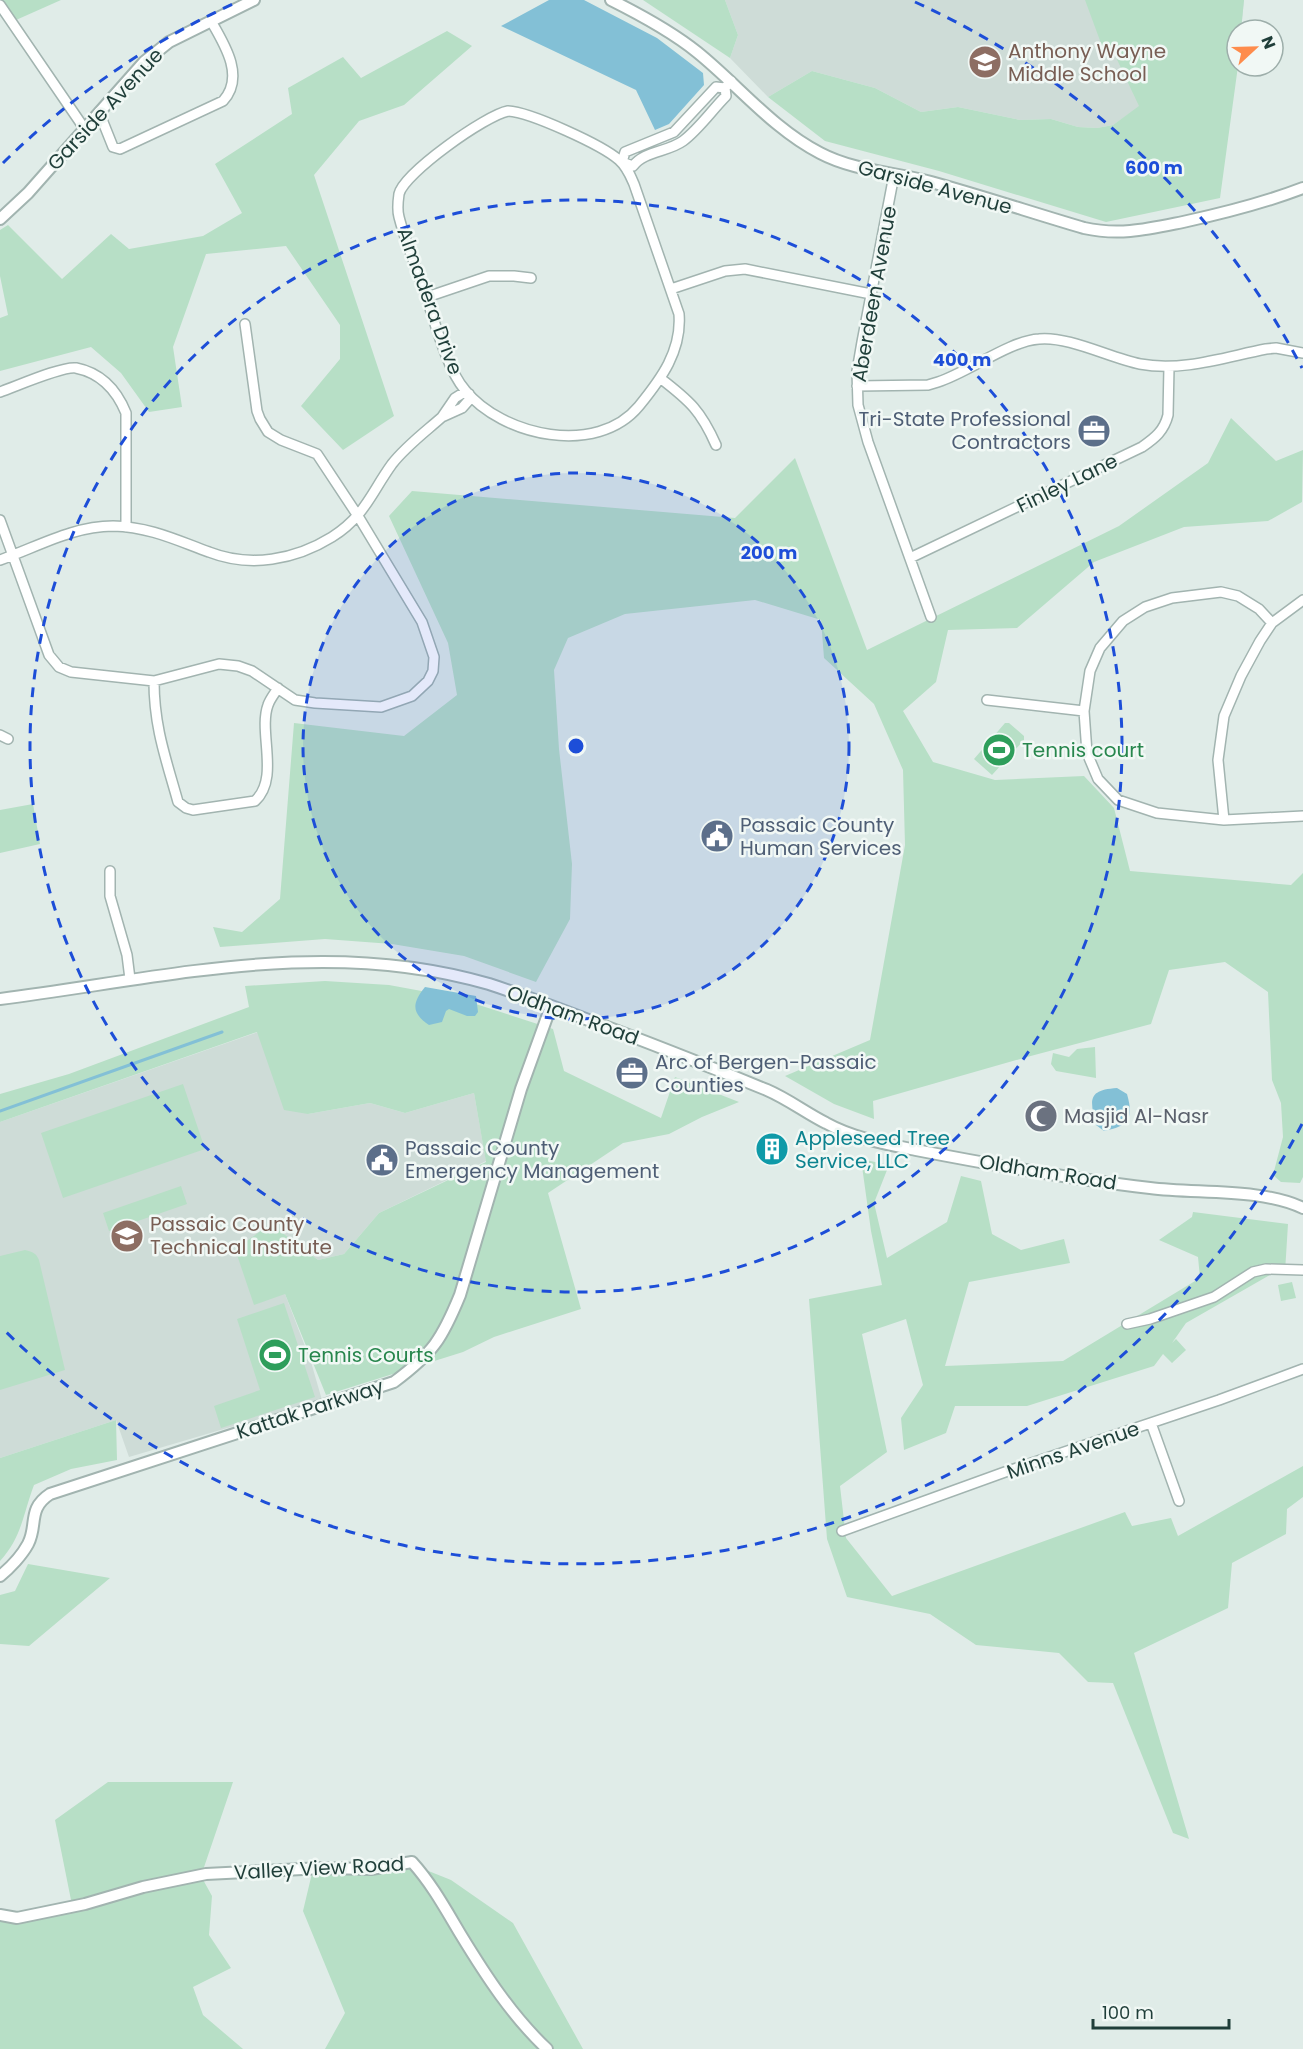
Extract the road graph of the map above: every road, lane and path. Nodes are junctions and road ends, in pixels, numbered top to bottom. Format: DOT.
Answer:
graph roads {
  1 [pos="254,0"];
  2 [pos="611,0"];
  3 [pos="0,5"];
  4 [pos="211,21"];
  5 [pos="728,85"];
  6 [pos="99,112"];
  7 [pos="84,128"];
  8 [pos="622,162"];
  9 [pos="894,174"];
  10 [pos="1303,188"];
  11 [pos="0,219"];
  12 [pos="531,278"];
  13 [pos="671,289"];
  14 [pos="871,294"];
  15 [pos="427,297"];
  16 [pos="245,324"];
  17 [pos="1303,353"];
  18 [pos="1169,367"];
  19 [pos="660,378"];
  20 [pos="857,386"];
  21 [pos="0,392"];
  22 [pos="469,394"];
  23 [pos="716,445"];
  24 [pos="358,516"];
  25 [pos="0,520"];
  26 [pos="126,527"];
  27 [pos="13,555"];
  28 [pos="910,558"];
  29 [pos="0,560"];
  30 [pos="1303,600"];
  31 [pos="930,616"];
  32 [pos="1272,623"];
  33 [pos="154,681"];
  34 [pos="278,688"];
  35 [pos="987,700"];
  36 [pos="1084,711"];
  37 [pos="1303,816"];
  38 [pos="1224,820"];
  39 [pos="110,871"];
  40 [pos="130,979"];
  41 [pos="0,999"];
  42 [pos="551,1006"];
  43 [pos="1303,1208"];
  44 [pos="1303,1270"];
  45 [pos="1127,1324"];
  46 [pos="1303,1369"];
  47 [pos="1151,1423"];
  48 [pos="1179,1501"];
  49 [pos="843,1531"];
  50 [pos="0,1576"];
  51 [pos="0,1915"];
  52 [pos="548,2049"];
  1 -- 4 [label="street, Garside Avenue"];
  2 -- 5 [label="street, Garside Avenue"];
  3 -- 7 [label="street"];
  4 -- 6 [label="street, Garside Avenue"];
  4 -- 6 [label="street"];
  5 -- 8 [label="street"];
  5 -- 9 [label="street, Garside Avenue"];
  6 -- 7 [label="street, Garside Avenue"];
  7 -- 11 [label="street, Garside Avenue"];
  8 -- 13 [label="street, Almadera Drive"];
  8 -- 15 [label="street, Almadera Drive"];
  9 -- 10 [label="street, Garside Avenue"];
  9 -- 14 [label="street, Aberdeen Avenue"];
  12 -- 15 [label="street"];
  13 -- 14 [label="street"];
  13 -- 19 [label="street, Almadera Drive"];
  14 -- 20 [label="street, Aberdeen Avenue"];
  15 -- 22 [label="street, Almadera Drive"];
  16 -- 24 [label="street"];
  17 -- 18 [label="street"];
  18 -- 20 [label="street"];
  18 -- 28 [label="street, Finley Lane"];
  19 -- 22 [label="street, Almadera Drive"];
  19 -- 23 [label="street"];
  20 -- 28 [label="street, Aberdeen Avenue"];
  21 -- 26 [label="street"];
  22 -- 24 [label="street"];
  24 -- 26 [label="street"];
  24 -- 34 [label="street"];
  25 -- 27 [label="street"];
  26 -- 27 [label="street"];
  27 -- 29 [label="street"];
  27 -- 33 [label="street"];
  28 -- 31 [label="street, Aberdeen Avenue"];
  30 -- 32 [label="street"];
  32 -- 36 [label="street"];
  32 -- 38 [label="street"];
  33 -- 34 [label="street"];
  33 -- 34 [label="street"];
  35 -- 36 [label="street"];
  36 -- 38 [label="street"];
  37 -- 38 [label="street"];
  39 -- 40 [label="street"];
  40 -- 41 [label="street, Oldham Road"];
  40 -- 42 [label="street, Oldham Road"];
  42 -- 43 [label="street, Oldham Road"];
  42 -- 50 [label="street, Kattak Parkway"];
  44 -- 45 [label="street"];
  46 -- 47 [label="street, Minns Avenue"];
  47 -- 48 [label="street"];
  47 -- 49 [label="street, Minns Avenue"];
  51 -- 52 [label="street, Valley View Road"];
}
